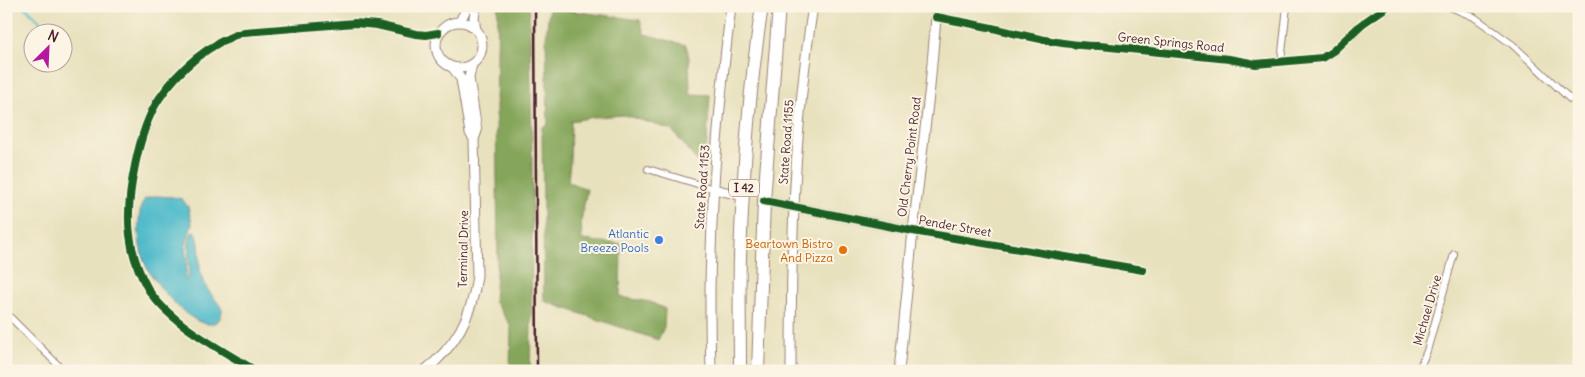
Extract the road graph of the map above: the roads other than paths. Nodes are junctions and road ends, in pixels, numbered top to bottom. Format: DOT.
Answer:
graph roads {
  1 [pos="468,6"];
  2 [pos="476,6"];
  3 [pos="731,6"];
  4 [pos="762,6"];
  5 [pos="779,6"];
  6 [pos="813,6"];
  7 [pos="937,6"];
  8 [pos="1287,6"];
  9 [pos="1388,6"];
  10 [pos="1448,6"];
  11 [pos="936,17"];
  12 [pos="460,22"];
  13 [pos="476,30"];
  14 [pos="438,33"];
  15 [pos="1280,62"];
  16 [pos="472,64"];
  17 [pos="453,68"];
  18 [pos="1579,104"];
  19 [pos="474,139"];
  20 [pos="648,169"];
  21 [pos="714,189"];
  22 [pos="743,196"];
  23 [pos="764,201"];
  24 [pos="794,208"];
  25 [pos="914,231"];
  26 [pos="1454,254"];
  27 [pos="1143,270"];
  28 [pos="6,313"];
  29 [pos="64,371"];
  30 [pos="256,371"];
  31 [pos="424,371"];
  32 [pos="711,371"];
  33 [pos="740,371"];
  34 [pos="758,371"];
  35 [pos="791,371"];
  36 [pos="899,371"];
  37 [pos="1418,371"];
  1 -- 12 [label="street"];
  2 -- 13 [label="street, Terminal Drive"];
  3 -- 21 [label="street, State Road 1153"];
  4 -- 22 [label="highway, I 42"];
  5 -- 23 [label="highway"];
  6 -- 24 [label="street, State Road 1155"];
  7 -- 11 [label="street, Old Cherry Point Road"];
  8 -- 15 [label="street"];
  9 -- 15 [label="street, Green Springs Road"];
  10 -- 18 [label="street"];
  11 -- 15 [label="street, Green Springs Road"];
  11 -- 25 [label="street, Old Cherry Point Road"];
  12 -- 13 [label="street"];
  12 -- 14 [label="street"];
  13 -- 16 [label="street, Terminal Drive"];
  14 -- 17 [label="street, Terminal Drive"];
  14 -- 30 [label="street"];
  16 -- 17 [label="street"];
  16 -- 19 [label="street, Terminal Drive"];
  17 -- 19 [label="street, Terminal Drive"];
  19 -- 31 [label="street, Terminal Drive"];
  20 -- 21 [label="street"];
  21 -- 22 [label="street"];
  21 -- 32 [label="street, State Road 1153"];
  22 -- 33 [label="highway, I 42"];
  23 -- 24 [label="street, Pender Street"];
  23 -- 34 [label="highway"];
  24 -- 25 [label="street, Pender Street"];
  24 -- 35 [label="street, State Road 1155"];
  25 -- 27 [label="street, Pender Street"];
  25 -- 36 [label="street, Old Cherry Point Road"];
  26 -- 37 [label="street, Michael Drive"];
  28 -- 29 [label="street"];
}
